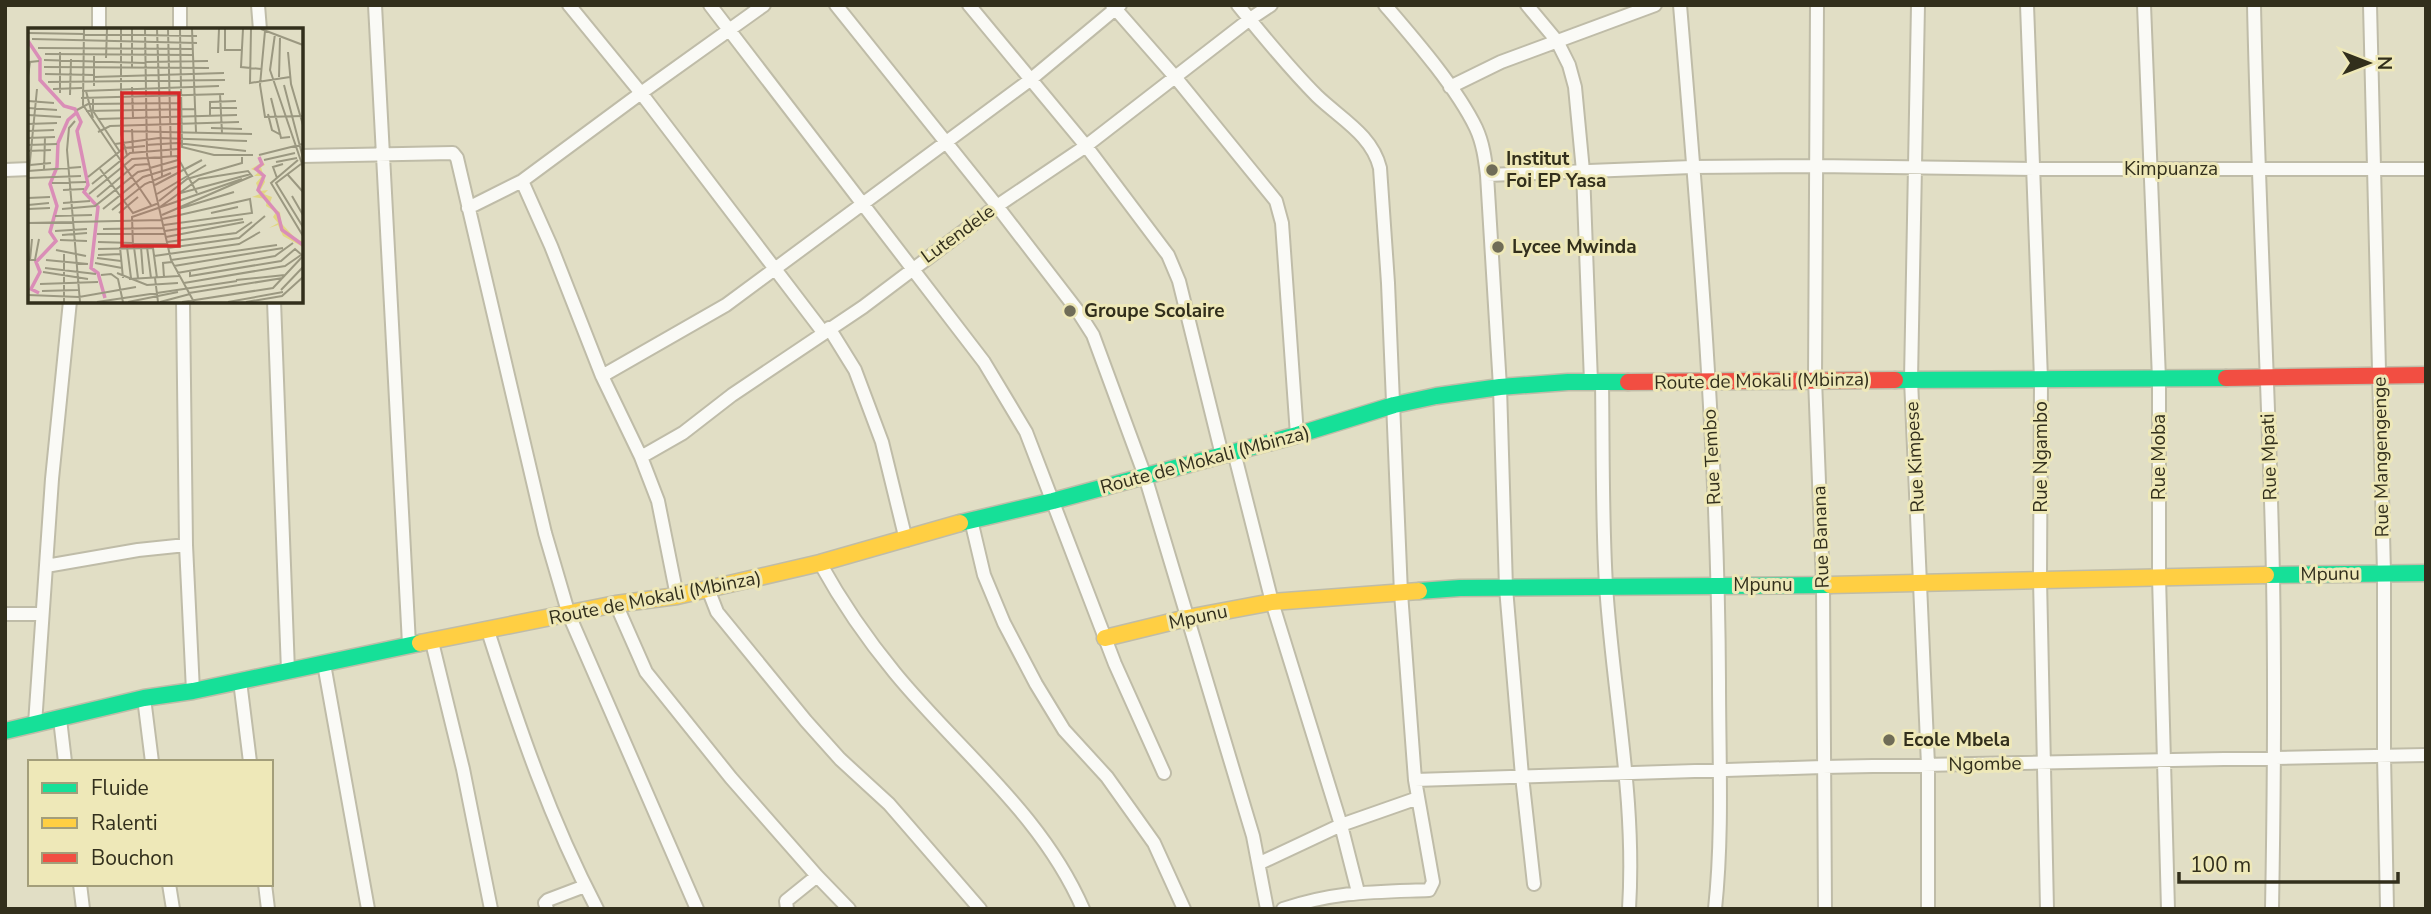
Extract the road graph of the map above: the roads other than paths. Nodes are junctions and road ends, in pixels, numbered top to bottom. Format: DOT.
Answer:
graph roads {
  1 [pos="99,5"];
  2 [pos="180,5"];
  3 [pos="258,5"];
  4 [pos="375,5"];
  5 [pos="569,5"];
  6 [pos="710,5"];
  7 [pos="764,5"];
  8 [pos="836,5"];
  9 [pos="969,5"];
  10 [pos="1238,5"];
  11 [pos="1272,5"];
  12 [pos="1385,5"];
  13 [pos="1527,5"];
  14 [pos="1655,5"];
  15 [pos="1680,5"];
  16 [pos="1817,5"];
  17 [pos="1918,5"];
  18 [pos="2027,5"];
  19 [pos="2144,5"];
  20 [pos="2254,5"];
  21 [pos="2370,5"];
  22 [pos="1115,6"];
  23 [pos="1250,19"];
  24 [pos="99,28"];
  25 [pos="180,28"];
  26 [pos="260,28"];
  27 [pos="730,31"];
  28 [pos="1557,41"];
  29 [pos="1176,78"];
  30 [pos="1030,80"];
  31 [pos="1450,87"];
  32 [pos="640,93"];
  33 [pos="946,143"];
  34 [pos="1086,146"];
  35 [pos="381,154"];
  36 [pos="303,156"];
  37 [pos="1816,166"];
  38 [pos="1692,167"];
  39 [pos="1917,167"];
  40 [pos="28,169"];
  41 [pos="2257,169"];
  42 [pos="2374,169"];
  43 [pos="2426,169"];
  44 [pos="5,170"];
  45 [pos="2034,170"];
  46 [pos="2150,170"];
  47 [pos="1583,171"];
  48 [pos="1487,175"];
  49 [pos="522,181"];
  50 [pos="861,205"];
  51 [pos="997,206"];
  52 [pos="468,208"];
  53 [pos="776,268"];
  54 [pos="911,269"];
  55 [pos="69,303"];
  56 [pos="183,303"];
  57 [pos="274,303"];
  58 [pos="826,330"];
  59 [pos="2426,374"];
  60 [pos="2379,375"];
  61 [pos="603,376"];
  62 [pos="2266,378"];
  63 [pos="1815,379"];
  64 [pos="2041,379"];
  65 [pos="2159,379"];
  66 [pos="1911,380"];
  67 [pos="1708,381"];
  68 [pos="1597,382"];
  69 [pos="1500,387"];
  70 [pos="1394,405"];
  71 [pos="1297,435"];
  72 [pos="1228,454"];
  73 [pos="640,457"];
  74 [pos="1145,476"];
  75 [pos="1053,501"];
  76 [pos="971,520"];
  77 [pos="906,540"];
  78 [pos="186,545"];
  79 [pos="820,563"];
  80 [pos="46,566"];
  81 [pos="2384,573"];
  82 [pos="2426,573"];
  83 [pos="2273,575"];
  84 [pos="2159,577"];
  85 [pos="2040,579"];
  86 [pos="1921,584"];
  87 [pos="1606,585"];
  88 [pos="1719,585"];
  89 [pos="1823,585"];
  90 [pos="1506,588"];
  91 [pos="708,589"];
  92 [pos="1401,593"];
  93 [pos="677,596"];
  94 [pos="1272,602"];
  95 [pos="617,604"];
  96 [pos="5,614"];
  97 [pos="42,614"];
  98 [pos="569,615"];
  99 [pos="1187,618"];
  100 [pos="488,631"];
  101 [pos="1105,638"];
  102 [pos="432,642"];
  103 [pos="408,644"];
  104 [pos="324,664"];
  105 [pos="288,671"];
  106 [pos="240,681"];
  107 [pos="193,691"];
  108 [pos="144,698"];
  109 [pos="60,719"];
  110 [pos="35,724"];
  111 [pos="5,731"];
  112 [pos="2384,755"];
  113 [pos="2426,755"];
  114 [pos="2274,757"];
  115 [pos="2165,759"];
  116 [pos="65,760"];
  117 [pos="152,760"];
  118 [pos="250,760"];
  119 [pos="2044,763"];
  120 [pos="1928,765"];
  121 [pos="1823,766"];
  122 [pos="1720,771"];
  123 [pos="1164,773"];
  124 [pos="1628,773"];
  125 [pos="1522,776"];
  126 [pos="1415,780"];
  127 [pos="1418,798"];
  128 [pos="1341,825"];
  129 [pos="1260,863"];
  130 [pos="817,876"];
  131 [pos="1534,884"];
  132 [pos="80,886"];
  133 [pos="169,886"];
  134 [pos="265,886"];
  135 [pos="585,886"];
  136 [pos="1358,892"];
  137 [pos="83,909"];
  138 [pos="173,909"];
  139 [pos="268,909"];
  140 [pos="368,909"];
  141 [pos="491,909"];
  142 [pos="547,909"];
  143 [pos="597,909"];
  144 [pos="697,909"];
  145 [pos="788,909"];
  146 [pos="849,909"];
  147 [pos="980,909"];
  148 [pos="1083,909"];
  149 [pos="1184,909"];
  150 [pos="1267,909"];
  151 [pos="1283,909"];
  152 [pos="1629,909"];
  153 [pos="1715,909"];
  154 [pos="1825,909"];
  155 [pos="1928,909"];
  156 [pos="2047,909"];
  157 [pos="2168,909"];
  158 [pos="2272,909"];
  159 [pos="2387,909"];
  1 -- 24 [label="street"];
  2 -- 25 [label="street"];
  3 -- 26 [label="street"];
  4 -- 35 [label="street"];
  5 -- 32 [label="street"];
  6 -- 27 [label="street"];
  7 -- 27 [label="street"];
  8 -- 33 [label="street"];
  9 -- 30 [label="street"];
  10 -- 23 [label="street"];
  11 -- 23 [label="street, Lutendele"];
  12 -- 31 [label="street"];
  13 -- 28 [label="street"];
  14 -- 28 [label="street"];
  15 -- 38 [label="street, Rue Tembo"];
  16 -- 37 [label="street, Rue Banana"];
  17 -- 39 [label="street, Rue Kimpese"];
  18 -- 45 [label="street, Rue Ngambo"];
  19 -- 46 [label="street, Rue Moba"];
  20 -- 41 [label="street, Rue Mpati"];
  21 -- 42 [label="street, Rue Mangengenge"];
  22 -- 29 [label="street"];
  22 -- 30 [label="street"];
  23 -- 29 [label="street, Lutendele"];
  23 -- 70 [label="street"];
  27 -- 32 [label="street"];
  27 -- 50 [label="street"];
  28 -- 31 [label="street"];
  28 -- 47 [label="street"];
  29 -- 34 [label="street, Lutendele"];
  29 -- 71 [label="street"];
  30 -- 33 [label="street"];
  30 -- 34 [label="street"];
  31 -- 48 [label="street"];
  32 -- 49 [label="street"];
  32 -- 53 [label="street"];
  33 -- 50 [label="street"];
  33 -- 51 [label="street"];
  34 -- 51 [label="street, Lutendele"];
  34 -- 72 [label="street"];
  35 -- 36 [label="street"];
  35 -- 52 [label="street"];
  35 -- 103 [label="street"];
  37 -- 38 [label="street, Kimpuanza"];
  37 -- 39 [label="street, Kimpuanza"];
  37 -- 63 [label="street, Rue Banana"];
  38 -- 47 [label="street, Kimpuanza"];
  38 -- 67 [label="street, Rue Tembo"];
  39 -- 45 [label="street, Kimpuanza"];
  39 -- 66 [label="street, Rue Kimpese"];
  40 -- 44 [label="street"];
  41 -- 42 [label="street, Kimpuanza"];
  41 -- 46 [label="street, Kimpuanza"];
  41 -- 62 [label="street, Rue Mpati"];
  42 -- 43 [label="street, Kimpuanza"];
  42 -- 60 [label="street, Rue Mangengenge"];
  45 -- 46 [label="street, Kimpuanza"];
  45 -- 64 [label="street, Rue Ngambo"];
  46 -- 65 [label="street, Rue Moba"];
  47 -- 48 [label="street, Kimpuanza"];
  47 -- 68 [label="street"];
  48 -- 69 [label="street"];
  49 -- 52 [label="street"];
  49 -- 61 [label="street"];
  50 -- 53 [label="street"];
  50 -- 54 [label="street"];
  51 -- 54 [label="street, Lutendele"];
  51 -- 74 [label="street"];
  52 -- 98 [label="street"];
  53 -- 58 [label="street"];
  53 -- 61 [label="street"];
  54 -- 58 [label="street, Lutendele"];
  54 -- 75 [label="street"];
  55 -- 80 [label="street"];
  56 -- 78 [label="street"];
  57 -- 105 [label="street"];
  58 -- 73 [label="street, Lutendele"];
  58 -- 77 [label="street"];
  59 -- 60 [label="street, Route de Mokali (Mbinza)"];
  60 -- 62 [label="street, Route de Mokali (Mbinza)"];
  60 -- 81 [label="street, Rue Mangengenge"];
  61 -- 73 [label="street"];
  62 -- 65 [label="street, Route de Mokali (Mbinza)"];
  62 -- 83 [label="street, Rue Mpati"];
  63 -- 66 [label="street, Route de Mokali (Mbinza)"];
  63 -- 67 [label="street, Route de Mokali (Mbinza)"];
  63 -- 89 [label="street, Rue Banana"];
  64 -- 65 [label="street, Route de Mokali (Mbinza)"];
  64 -- 66 [label="street, Route de Mokali (Mbinza)"];
  64 -- 85 [label="street, Rue Ngambo"];
  65 -- 84 [label="street, Rue Moba"];
  66 -- 86 [label="street, Rue Kimpese"];
  67 -- 68 [label="street, Route de Mokali (Mbinza)"];
  67 -- 88 [label="street, Rue Tembo"];
  68 -- 69 [label="street, Route de Mokali (Mbinza)"];
  68 -- 87 [label="street"];
  69 -- 70 [label="street, Route de Mokali (Mbinza)"];
  69 -- 90 [label="street"];
  70 -- 71 [label="street, Route de Mokali (Mbinza)"];
  70 -- 92 [label="street"];
  71 -- 72 [label="street, Route de Mokali (Mbinza)"];
  72 -- 74 [label="street, Route de Mokali (Mbinza)"];
  72 -- 94 [label="street"];
  73 -- 93 [label="street"];
  74 -- 75 [label="street, Route de Mokali (Mbinza)"];
  74 -- 99 [label="street"];
  75 -- 76 [label="street, Route de Mokali (Mbinza)"];
  75 -- 101 [label="street"];
  76 -- 77 [label="street, Route de Mokali (Mbinza)"];
  76 -- 149 [label="street"];
  77 -- 79 [label="street, Route de Mokali (Mbinza)"];
  78 -- 80 [label="street"];
  78 -- 107 [label="street"];
  79 -- 91 [label="street, Route de Mokali (Mbinza)"];
  79 -- 148 [label="street"];
  80 -- 97 [label="street"];
  81 -- 82 [label="street, Mpunu"];
  81 -- 83 [label="street, Mpunu"];
  81 -- 112 [label="street, Rue Mangengenge"];
  83 -- 84 [label="street, Mpunu"];
  83 -- 114 [label="street, Rue Mpati"];
  84 -- 85 [label="street, Mpunu"];
  84 -- 115 [label="street, Rue Moba"];
  85 -- 86 [label="street, Mpunu"];
  85 -- 119 [label="street, Rue Ngambo"];
  86 -- 89 [label="street, Mpunu"];
  86 -- 120 [label="street, Rue Kimpese"];
  87 -- 88 [label="street, Mpunu"];
  87 -- 90 [label="street, Mpunu"];
  87 -- 124 [label="street"];
  88 -- 89 [label="street, Mpunu"];
  88 -- 122 [label="street, Rue Tembo"];
  89 -- 121 [label="street, Rue Banana"];
  90 -- 92 [label="street, Mpunu"];
  90 -- 125 [label="street"];
  91 -- 93 [label="street, Route de Mokali (Mbinza)"];
  91 -- 147 [label="street"];
  92 -- 94 [label="street, Mpunu"];
  92 -- 126 [label="street"];
  93 -- 95 [label="street, Route de Mokali (Mbinza)"];
  94 -- 99 [label="street, Mpunu"];
  94 -- 128 [label="street"];
  95 -- 98 [label="street, Route de Mokali (Mbinza)"];
  95 -- 130 [label="street"];
  96 -- 97 [label="street"];
  97 -- 110 [label="street"];
  98 -- 100 [label="street, Route de Mokali (Mbinza)"];
  98 -- 144 [label="street"];
  99 -- 101 [label="street, Mpunu"];
  99 -- 129 [label="street"];
  100 -- 102 [label="street, Route de Mokali (Mbinza)"];
  100 -- 135 [label="street"];
  101 -- 123 [label="street"];
  102 -- 103 [label="street, Route de Mokali (Mbinza)"];
  102 -- 141 [label="street"];
  103 -- 104 [label="street, Route de Mokali (Mbinza)"];
  104 -- 105 [label="street, Route de Mokali (Mbinza)"];
  104 -- 140 [label="street"];
  105 -- 106 [label="street, Route de Mokali (Mbinza)"];
  106 -- 107 [label="street, Route de Mokali (Mbinza)"];
  106 -- 118 [label="street"];
  107 -- 108 [label="street, Route de Mokali (Mbinza)"];
  108 -- 109 [label="street, Route de Mokali (Mbinza)"];
  108 -- 117 [label="street"];
  109 -- 110 [label="street, Route de Mokali (Mbinza)"];
  109 -- 116 [label="street"];
  110 -- 111 [label="street, Route de Mokali (Mbinza)"];
  112 -- 113 [label="street, Ngombe"];
  112 -- 114 [label="street, Ngombe"];
  112 -- 159 [label="street, Rue Mangengenge"];
  114 -- 115 [label="street, Ngombe"];
  114 -- 158 [label="street, Rue Mpati"];
  115 -- 119 [label="street, Ngombe"];
  115 -- 157 [label="street, Rue Moba"];
  119 -- 120 [label="street, Ngombe"];
  119 -- 156 [label="street, Rue Ngambo"];
  120 -- 121 [label="street, Ngombe"];
  120 -- 155 [label="street, Rue Kimpese"];
  121 -- 122 [label="street, Ngombe"];
  121 -- 154 [label="street, Rue Banana"];
  122 -- 124 [label="street, Ngombe"];
  122 -- 153 [label="street, Rue Tembo"];
  124 -- 125 [label="street, Ngombe"];
  124 -- 152 [label="street"];
  125 -- 126 [label="street, Ngombe"];
  125 -- 131 [label="street"];
  126 -- 127 [label="street"];
  127 -- 128 [label="street"];
  127 -- 136 [label="street"];
  128 -- 129 [label="street"];
  128 -- 136 [label="street"];
  129 -- 150 [label="street"];
  130 -- 145 [label="street"];
  130 -- 146 [label="street"];
  132 -- 137 [label="street"];
  133 -- 138 [label="street"];
  134 -- 139 [label="street"];
  135 -- 142 [label="street"];
  135 -- 143 [label="street"];
  136 -- 151 [label="street"];
}
